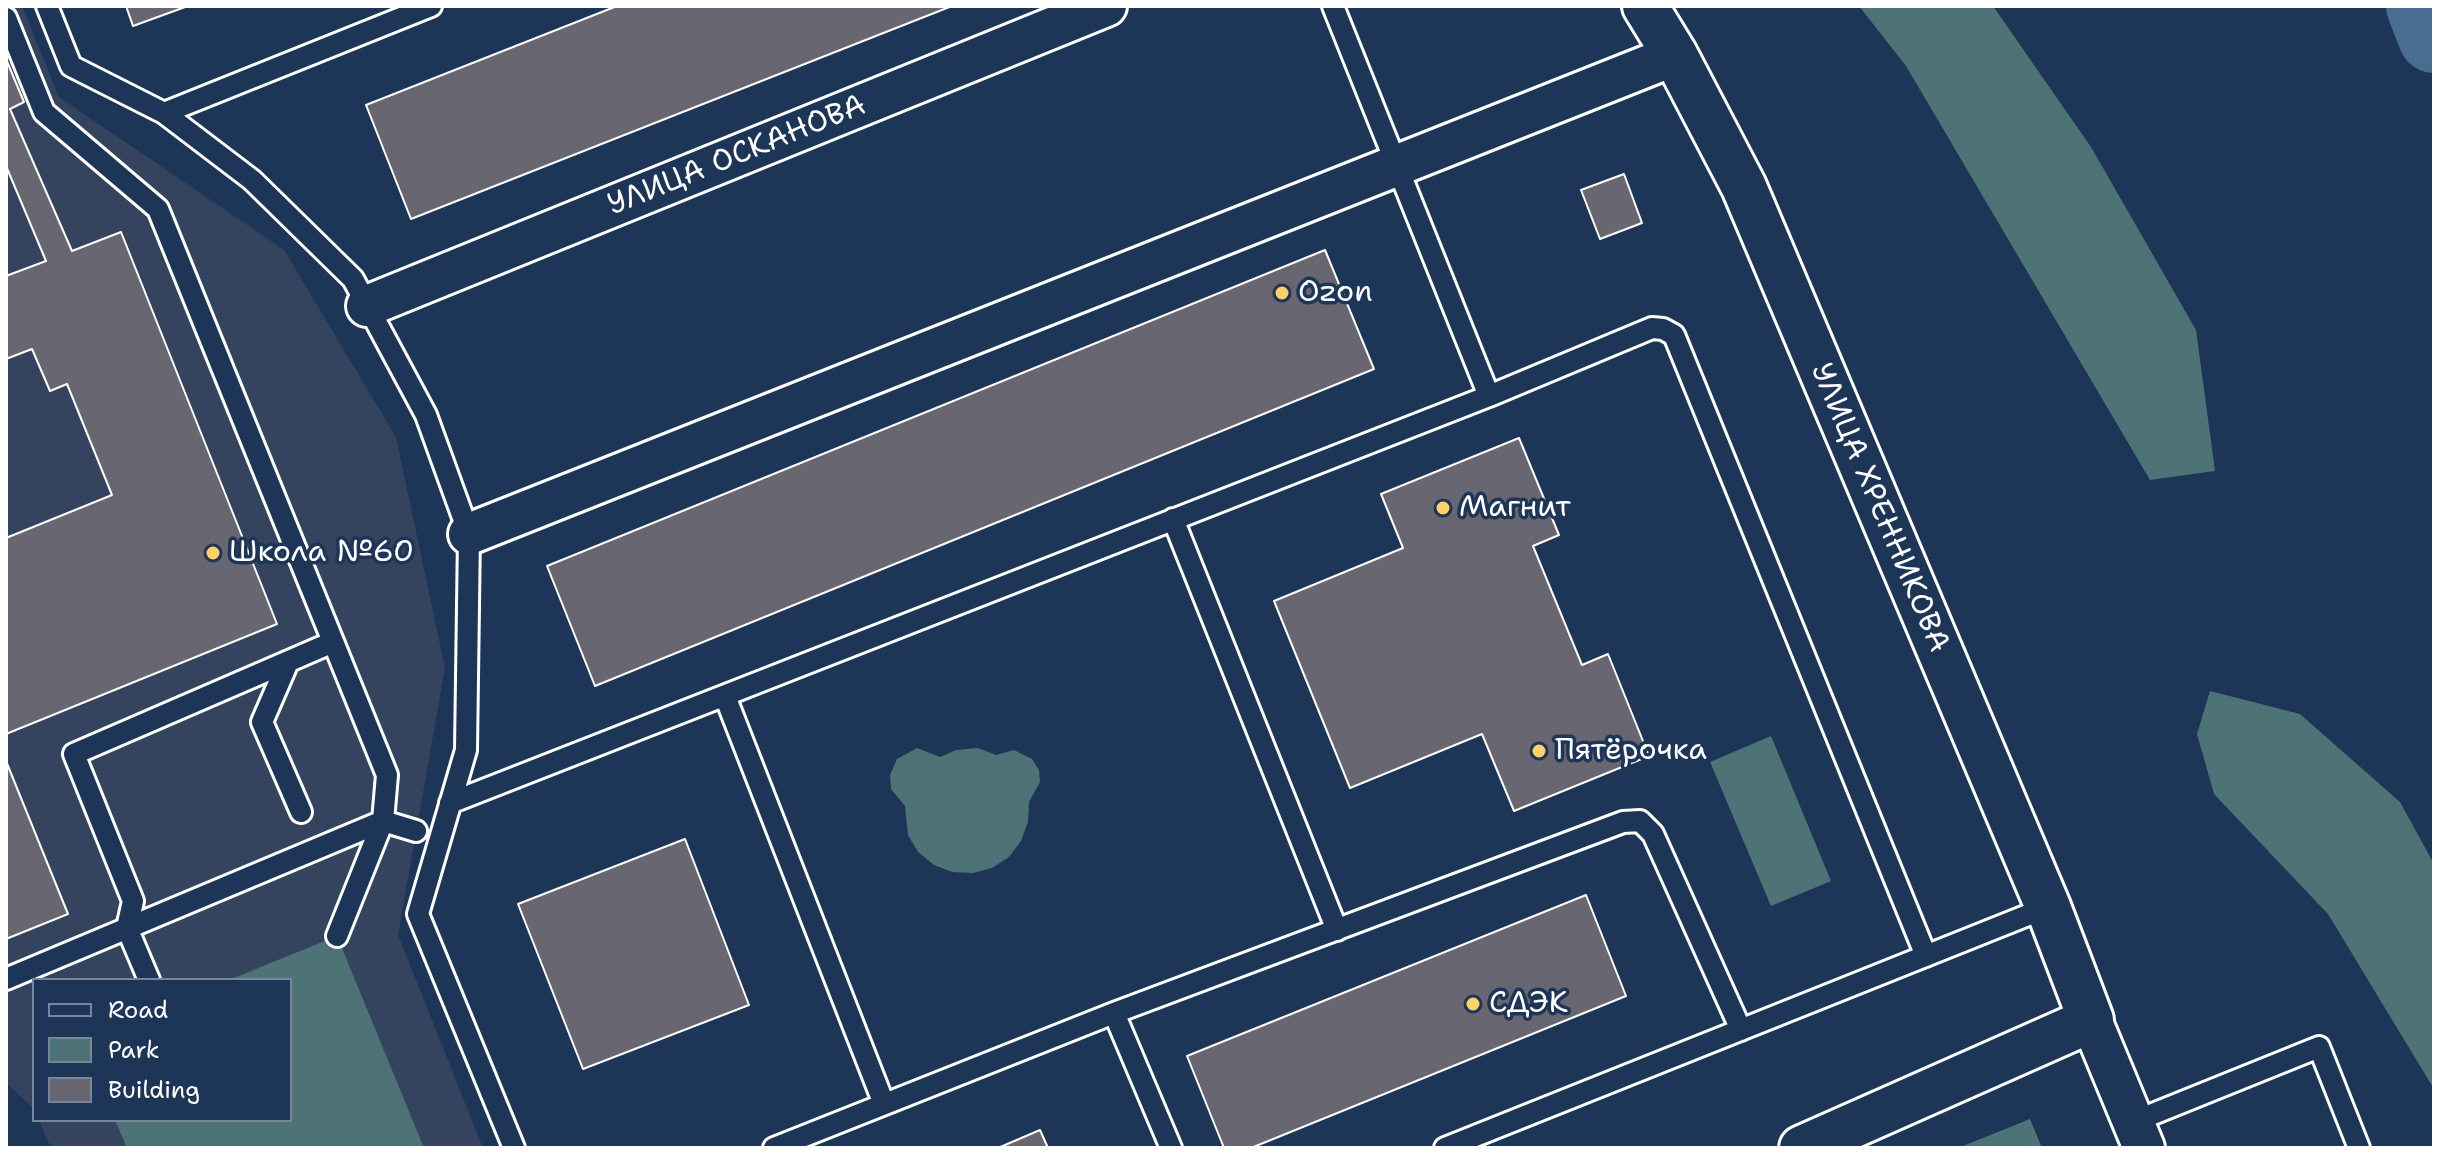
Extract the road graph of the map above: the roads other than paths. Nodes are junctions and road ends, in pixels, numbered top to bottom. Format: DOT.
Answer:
graph roads {
  1 [pos="47,6"];
  2 [pos="431,6"];
  3 [pos="1106,6"];
  4 [pos="1333,6"];
  5 [pos="1645,6"];
  6 [pos="6,18"];
  7 [pos="1675,55"];
  8 [pos="164,113"];
  9 [pos="1398,163"];
  10 [pos="367,306"];
  11 [pos="1489,396"];
  12 [pos="1173,519"];
  13 [pos="469,534"];
  14 [pos="333,642"];
  15 [pos="288,662"];
  16 [pos="725,696"];
  17 [pos="450,803"];
  18 [pos="301,812"];
  19 [pos="383,821"];
  20 [pos="416,831"];
  21 [pos="2048,907"];
  22 [pos="127,928"];
  23 [pos="1337,930"];
  24 [pos="337,936"];
  25 [pos="1926,956"];
  26 [pos="148,978"];
  27 [pos="6,979"];
  28 [pos="1114,1013"];
  29 [pos="2091,1020"];
  30 [pos="1741,1030"];
  31 [pos="884,1104"];
  32 [pos="2138,1135"];
  33 [pos="514,1148"];
  34 [pos="774,1148"];
  35 [pos="1171,1148"];
  36 [pos="1445,1148"];
  37 [pos="1802,1148"];
  38 [pos="2359,1148"];
  1 -- 8 [label="lane"];
  2 -- 8 [label="lane"];
  3 -- 10 [label="street, УЛИЦА ОСКАНОВА"];
  4 -- 9 [label="lane"];
  5 -- 7 [label="street, УЛИЦА ХРЕННИКОВА"];
  6 -- 14 [label="lane"];
  7 -- 9 [label="street"];
  7 -- 21 [label="street, УЛИЦА ХРЕННИКОВА"];
  8 -- 10 [label="lane"];
  9 -- 11 [label="lane"];
  9 -- 13 [label="street"];
  10 -- 13 [label="lane"];
  11 -- 12 [label="lane"];
  11 -- 25 [label="lane"];
  12 -- 16 [label="lane"];
  12 -- 23 [label="lane"];
  13 -- 17 [label="lane"];
  14 -- 15 [label="lane"];
  14 -- 19 [label="lane"];
  15 -- 18 [label="lane"];
  15 -- 22 [label="lane"];
  16 -- 17 [label="lane"];
  16 -- 31 [label="lane"];
  17 -- 33 [label="lane"];
  19 -- 20 [label="lane"];
  19 -- 22 [label="lane"];
  19 -- 24 [label="lane"];
  21 -- 25 [label="lane"];
  21 -- 29 [label="street, УЛИЦА ХРЕННИКОВА"];
  22 -- 26 [label="lane"];
  22 -- 27 [label="lane"];
  23 -- 28 [label="lane"];
  23 -- 30 [label="lane"];
  25 -- 30 [label="lane"];
  28 -- 31 [label="lane"];
  28 -- 35 [label="lane"];
  29 -- 32 [label="street"];
  29 -- 37 [label="street"];
  30 -- 36 [label="lane"];
  31 -- 34 [label="lane"];
  32 -- 38 [label="lane"];
}
